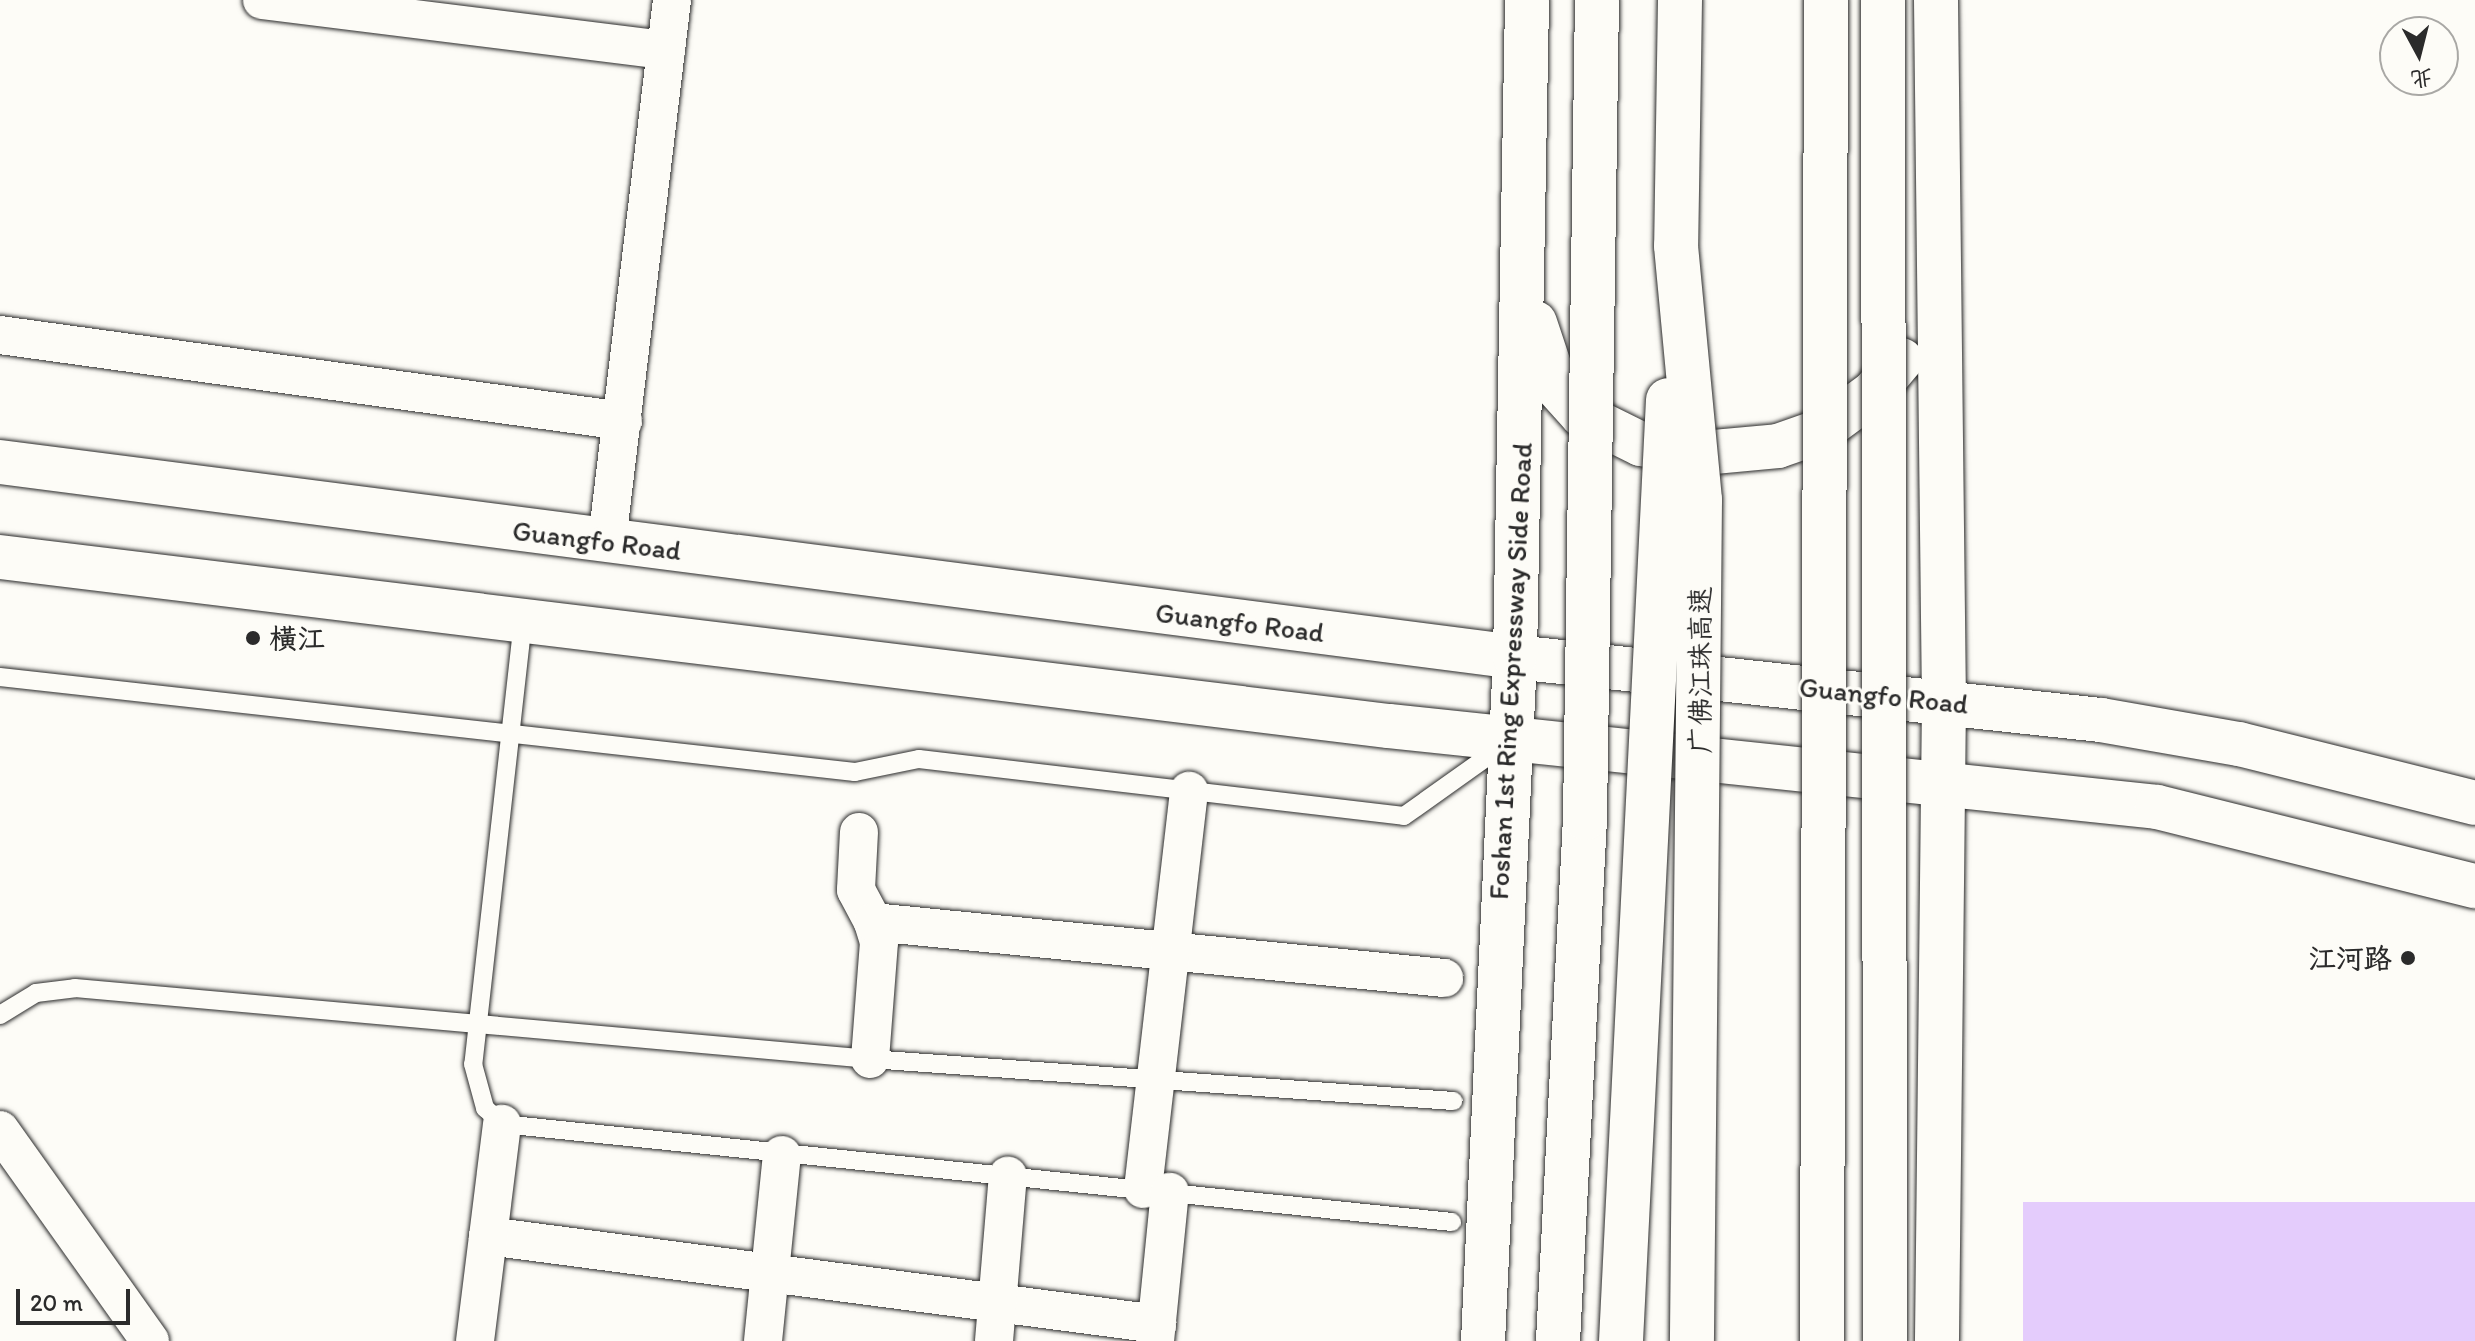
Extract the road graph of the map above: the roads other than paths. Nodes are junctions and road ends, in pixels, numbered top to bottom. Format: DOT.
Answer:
graph roads {
  1 [pos="262,0"];
  2 [pos="672,0"];
  3 [pos="1527,0"];
  4 [pos="1597,0"];
  5 [pos="1680,0"];
  6 [pos="1826,0"];
  7 [pos="1883,0"];
  8 [pos="1936,0"];
  9 [pos="666,50"];
  10 [pos="1676,246"];
  11 [pos="1526,294"];
  12 [pos="1935,297"];
  13 [pos="0,335"];
  14 [pos="623,421"];
  15 [pos="0,462"];
  16 [pos="607,541"];
  17 [pos="0,557"];
  18 [pos="523,621"];
  19 [pos="1515,657"];
  20 [pos="0,677"];
  21 [pos="1944,701"];
  22 [pos="510,732"];
  23 [pos="1512,739"];
  24 [pos="1940,788"];
  25 [pos="1189,791"];
  26 [pos="2475,803"];
  27 [pos="859,832"];
  28 [pos="2475,886"];
  29 [pos="873,922"];
  30 [pos="1171,951"];
  31 [pos="1444,978"];
  32 [pos="0,1015"];
  33 [pos="477,1022"];
  34 [pos="870,1059"];
  35 [pos="1156,1079"];
  36 [pos="1453,1101"];
  37 [pos="502,1124"];
  38 [pos="0,1130"];
  39 [pos="782,1155"];
  40 [pos="1008,1176"];
  41 [pos="1157,1190"];
  42 [pos="1452,1222"];
  43 [pos="488,1236"];
  44 [pos="769,1273"];
  45 [pos="997,1303"];
  46 [pos="1156,1332"];
  47 [pos="150,1341"];
  48 [pos="475,1341"];
  49 [pos="763,1341"];
  50 [pos="994,1341"];
  51 [pos="1483,1341"];
  52 [pos="1558,1341"];
  53 [pos="1621,1341"];
  54 [pos="1692,1341"];
  55 [pos="1822,1341"];
  56 [pos="1885,1341"];
  57 [pos="1937,1341"];
  1 -- 9 [label="street"];
  2 -- 9 [label="street"];
  3 -- 11 [label="main road, Foshan 1st Ring Expressway Side Road"];
  4 -- 52 [label="main road, bridge"];
  5 -- 10 [label="main road, 广佛江珠高速, bridge"];
  6 -- 55 [label="main road, bridge"];
  7 -- 56 [label="main road, bridge"];
  8 -- 12 [label="main road"];
  9 -- 14 [label="street"];
  10 -- 53 [label="main road, bridge"];
  10 -- 54 [label="main road, 广佛江珠高速, bridge"];
  11 -- 12 [label="main road"];
  11 -- 19 [label="main road, Foshan 1st Ring Expressway Side Road"];
  12 -- 21 [label="main road"];
  13 -- 14 [label="street"];
  14 -- 16 [label="street"];
  15 -- 16 [label="main road, Guangfo Road"];
  16 -- 19 [label="main road, Guangfo Road"];
  17 -- 18 [label="main road"];
  18 -- 22 [label="lane"];
  18 -- 23 [label="main road"];
  19 -- 21 [label="main road, Guangfo Road"];
  19 -- 23 [label="main road, Foshan 1st Ring Expressway Side Road"];
  20 -- 22 [label="lane"];
  21 -- 24 [label="main road"];
  21 -- 26 [label="main road, Guangfo Road"];
  22 -- 25 [label="lane"];
  22 -- 33 [label="lane"];
  23 -- 24 [label="main road"];
  23 -- 25 [label="lane"];
  23 -- 51 [label="main road, Foshan 1st Ring Expressway Side Road"];
  24 -- 28 [label="main road"];
  24 -- 57 [label="main road"];
  25 -- 30 [label="street"];
  27 -- 29 [label="street"];
  29 -- 30 [label="street"];
  29 -- 34 [label="street"];
  30 -- 31 [label="street"];
  30 -- 35 [label="street"];
  32 -- 33 [label="lane"];
  33 -- 34 [label="lane"];
  33 -- 37 [label="lane"];
  34 -- 35 [label="lane"];
  35 -- 36 [label="lane"];
  35 -- 41 [label="street"];
  37 -- 39 [label="lane"];
  37 -- 43 [label="street"];
  38 -- 47 [label="street"];
  39 -- 40 [label="lane"];
  39 -- 44 [label="street"];
  40 -- 41 [label="lane"];
  40 -- 45 [label="street"];
  41 -- 42 [label="lane"];
  41 -- 46 [label="street"];
  43 -- 44 [label="street"];
  43 -- 48 [label="street"];
  44 -- 45 [label="street"];
  44 -- 49 [label="street"];
  45 -- 46 [label="street"];
  45 -- 50 [label="street"];
}
